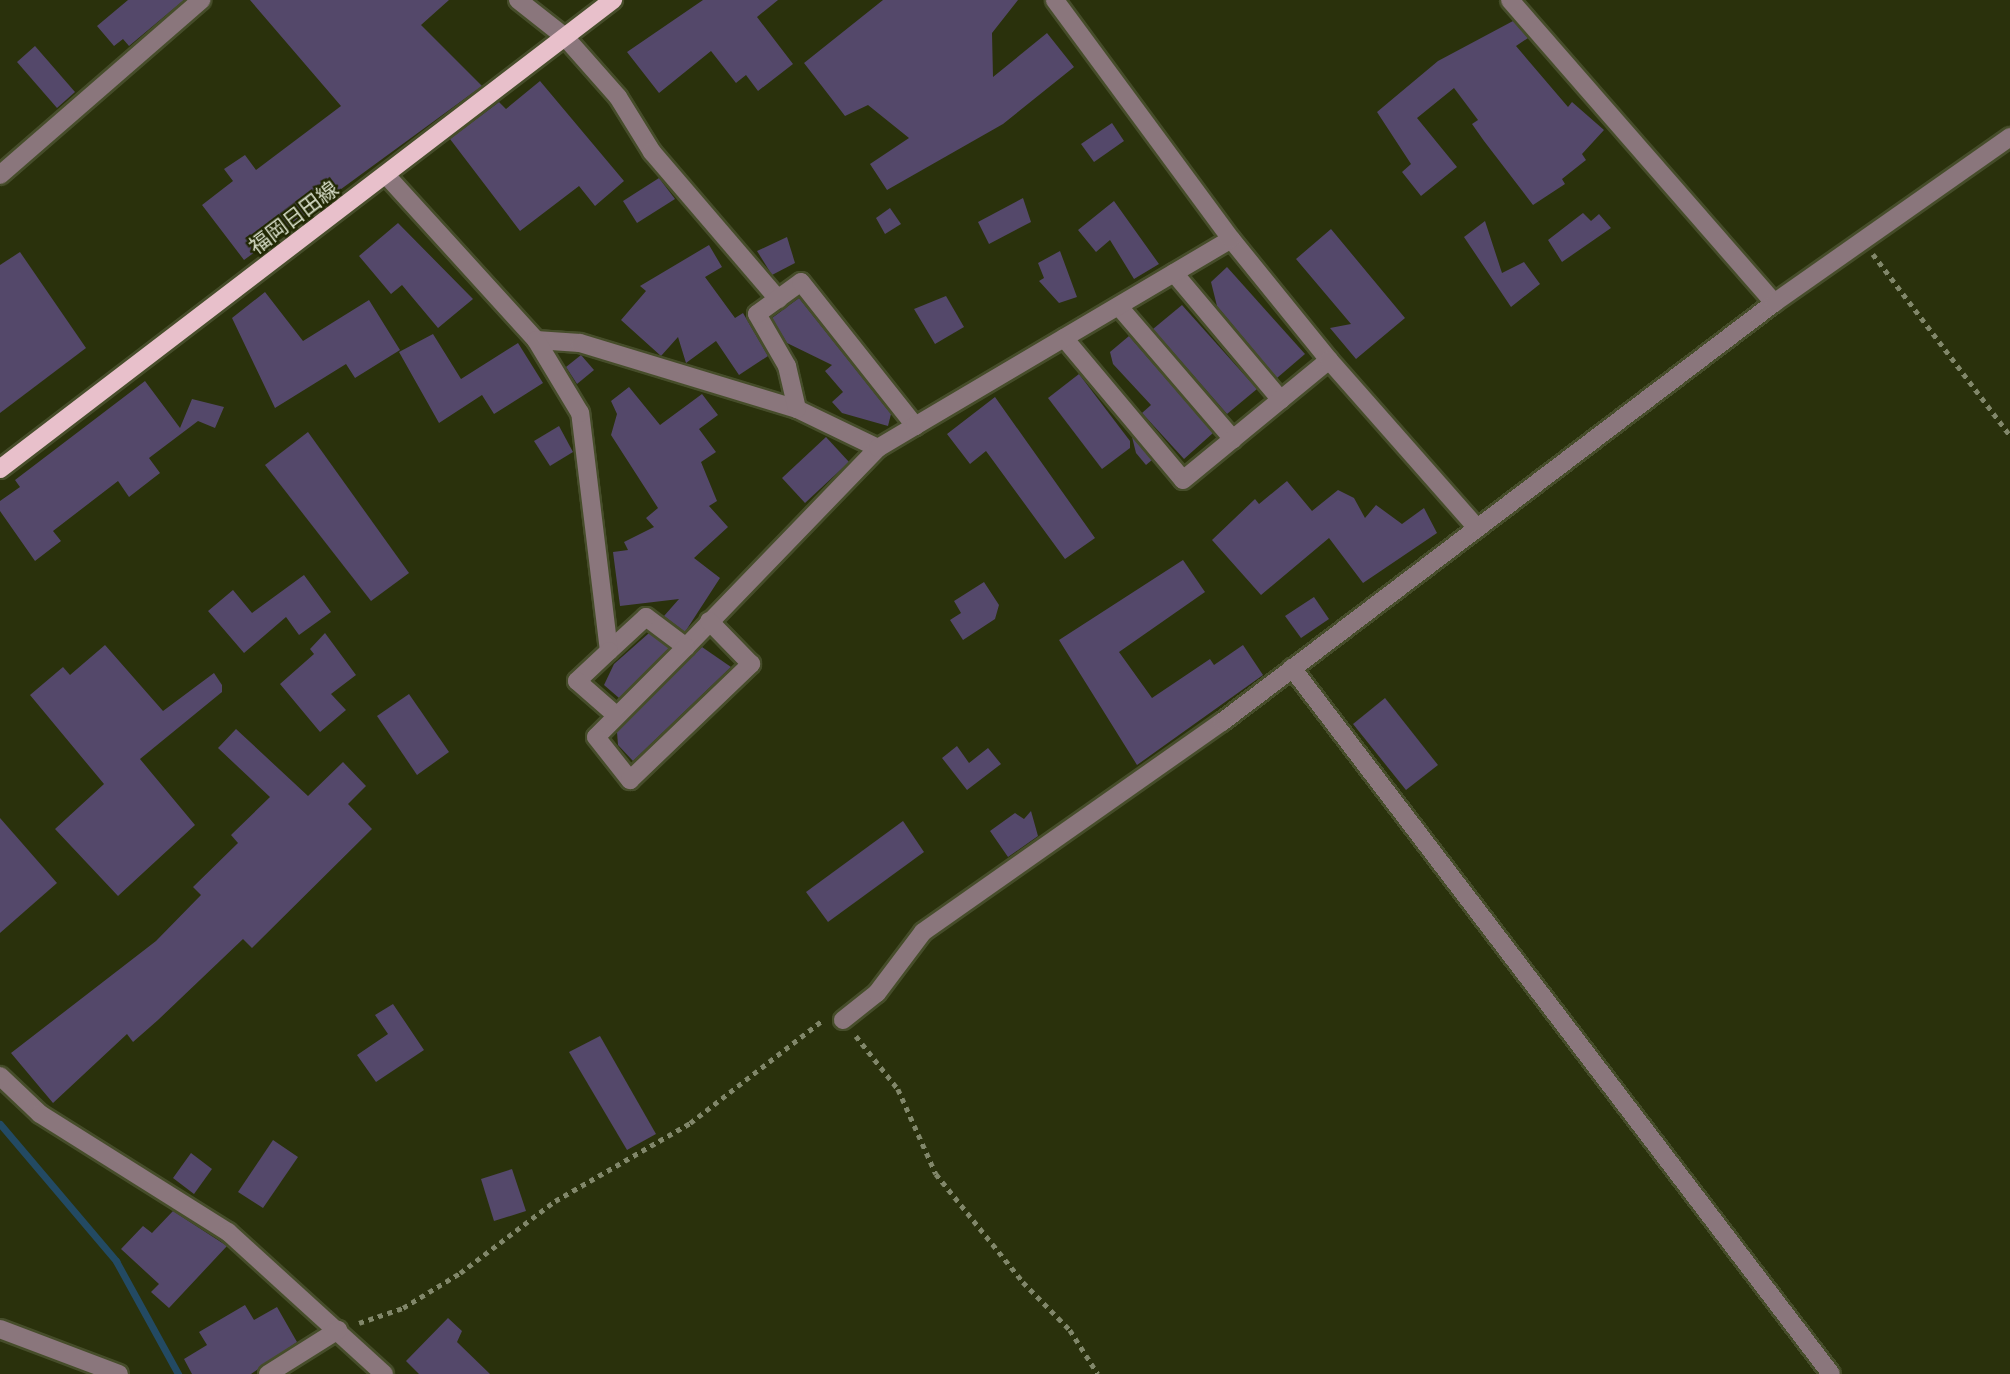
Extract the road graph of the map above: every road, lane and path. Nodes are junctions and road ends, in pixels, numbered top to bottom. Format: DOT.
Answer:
graph roads {
  1 [pos="201,0"];
  2 [pos="518,0"];
  3 [pos="613,0"];
  4 [pos="1055,0"];
  5 [pos="1510,0"];
  6 [pos="565,37"];
  7 [pos="2010,137"];
  8 [pos="386,175"];
  9 [pos="0,176"];
  10 [pos="1231,239"];
  11 [pos="1862,239"];
  12 [pos="1174,273"];
  13 [pos="778,299"];
  14 [pos="1774,303"];
  15 [pos="1121,309"];
  16 [pos="1064,338"];
  17 [pos="536,340"];
  18 [pos="1329,360"];
  19 [pos="1280,400"];
  20 [pos="797,409"];
  21 [pos="915,426"];
  22 [pos="2010,435"];
  23 [pos="1233,439"];
  24 [pos="878,448"];
  25 [pos="0,469"];
  26 [pos="1477,528"];
  27 [pos="709,621"];
  28 [pos="686,647"];
  29 [pos="609,651"];
  30 [pos="1292,668"];
  31 [pos="615,715"];
  32 [pos="843,1020"];
  33 [pos="0,1076"];
  34 [pos="0,1329"];
  35 [pos="338,1330"];
  36 [pos="119,1374"];
  37 [pos="268,1374"];
  38 [pos="384,1374"];
  39 [pos="1097,1374"];
  40 [pos="1831,1374"];
  1 -- 9 [label="street"];
  2 -- 6 [label="street"];
  3 -- 6 [label="main road, 福岡日田線"];
  4 -- 10 [label="street"];
  5 -- 14 [label="street"];
  6 -- 8 [label="main road, 福岡日田線"];
  6 -- 13 [label="street"];
  7 -- 11 [label="street"];
  8 -- 17 [label="street"];
  8 -- 25 [label="main road, 福岡日田線"];
  10 -- 12 [label="street"];
  10 -- 18 [label="street"];
  11 -- 14 [label="street"];
  11 -- 22 [label="path"];
  12 -- 15 [label="street"];
  12 -- 19 [label="street"];
  13 -- 20 [label="street"];
  13 -- 21 [label="street"];
  14 -- 26 [label="street"];
  15 -- 16 [label="street"];
  15 -- 23 [label="street"];
  16 -- 21 [label="street"];
  16 -- 23 [label="street"];
  17 -- 20 [label="street"];
  17 -- 29 [label="street"];
  18 -- 19 [label="street"];
  18 -- 26 [label="street"];
  19 -- 23 [label="street"];
  20 -- 24 [label="street"];
  21 -- 24 [label="street"];
  24 -- 27 [label="street"];
  26 -- 30 [label="street"];
  27 -- 28 [label="street"];
  27 -- 31 [label="street"];
  28 -- 29 [label="street"];
  28 -- 31 [label="street"];
  29 -- 31 [label="street"];
  30 -- 32 [label="street"];
  30 -- 40 [label="street"];
  32 -- 35 [label="path"];
  32 -- 39 [label="path"];
  33 -- 35 [label="street"];
  34 -- 36 [label="street"];
  35 -- 37 [label="street"];
  35 -- 38 [label="street"];
}
